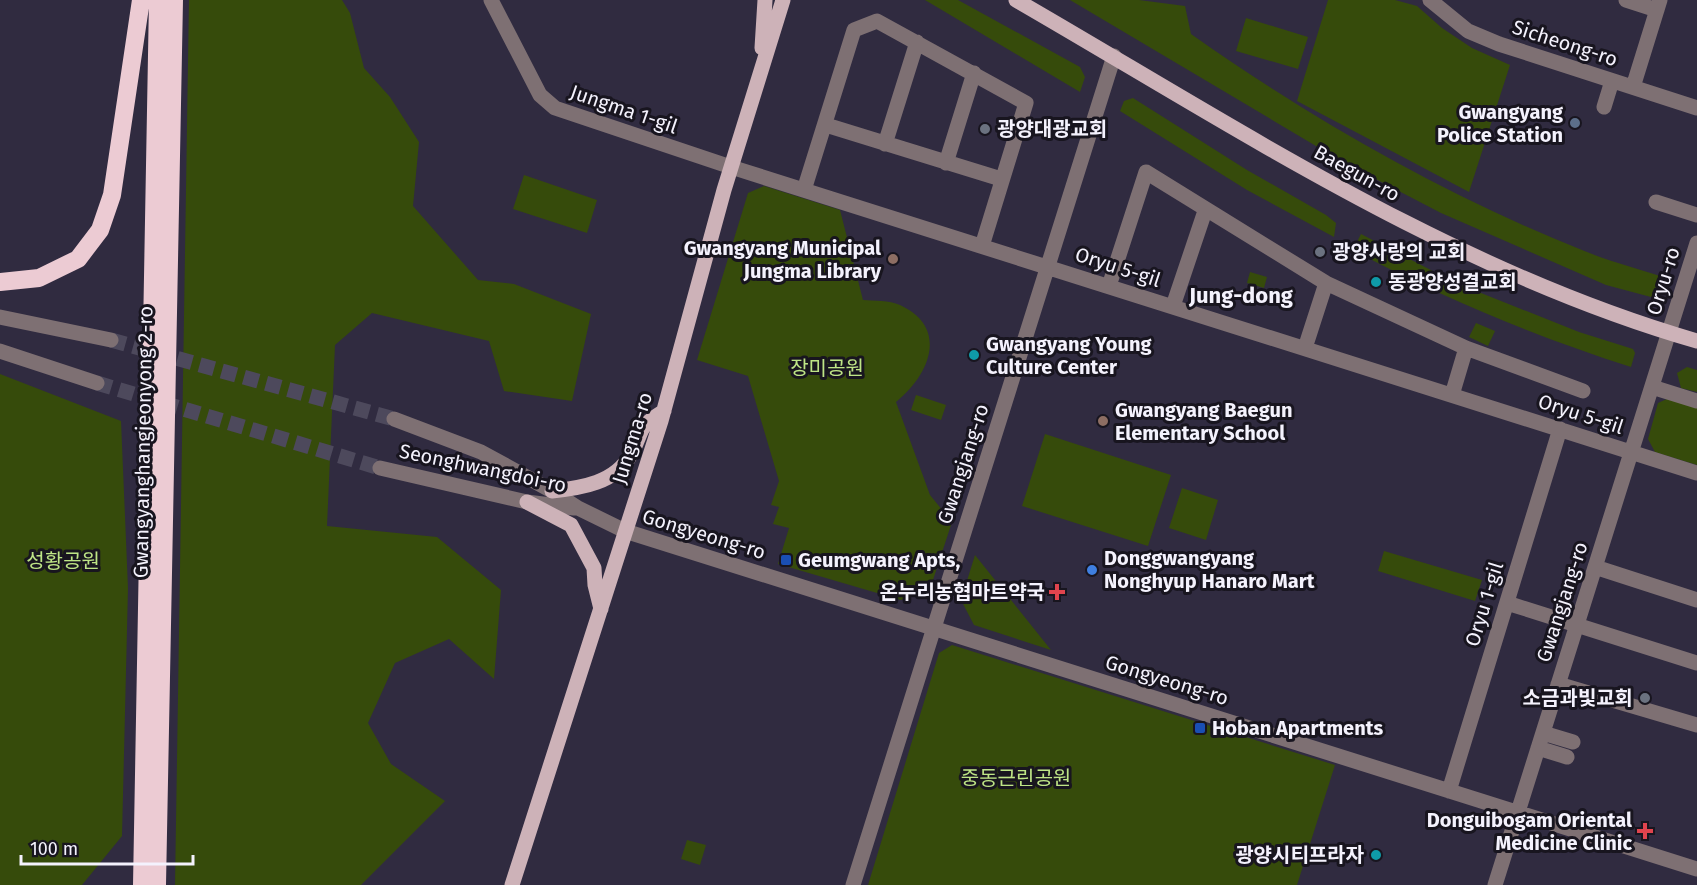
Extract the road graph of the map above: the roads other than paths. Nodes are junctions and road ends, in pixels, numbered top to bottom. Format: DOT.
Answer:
graph roads {
  1 [pos="141,0"];
  2 [pos="158,0"];
  3 [pos="174,0"];
  4 [pos="491,0"];
  5 [pos="765,0"];
  6 [pos="783,0"];
  7 [pos="1016,0"];
  8 [pos="1430,0"];
  9 [pos="1626,0"];
  10 [pos="1659,5"];
  11 [pos="917,42"];
  12 [pos="1114,56"];
  13 [pos="761,72"];
  14 [pos="974,73"];
  15 [pos="1612,81"];
  16 [pos="1634,87"];
  17 [pos="1604,107"];
  18 [pos="1697,108"];
  19 [pos="826,125"];
  20 [pos="885,144"];
  21 [pos="946,163"];
  22 [pos="731,167"];
  23 [pos="1001,179"];
  24 [pos="804,190"];
  25 [pos="1656,202"];
  26 [pos="1205,211"];
  27 [pos="1697,215"];
  28 [pos="1697,243"];
  29 [pos="982,246"];
  30 [pos="1694,261"];
  31 [pos="1048,266"];
  32 [pos="0,282"];
  33 [pos="1326,283"];
  34 [pos="1109,286"];
  35 [pos="1173,306"];
  36 [pos="0,317"];
  37 [pos="1669,332"];
  38 [pos="111,339"];
  39 [pos="1697,341"];
  40 [pos="1305,348"];
  41 [pos="1466,348"];
  42 [pos="0,351"];
  43 [pos="97,382"];
  44 [pos="1652,387"];
  45 [pos="1583,392"];
  46 [pos="1452,395"];
  47 [pos="1697,401"];
  48 [pos="664,411"];
  49 [pos="394,419"];
  50 [pos="1560,429"];
  51 [pos="1631,452"];
  52 [pos="380,468"];
  53 [pos="1697,472"];
  54 [pos="552,491"];
  55 [pos="527,502"];
  56 [pos="578,508"];
  57 [pos="625,531"];
  58 [pos="1595,567"];
  59 [pos="1697,600"];
  60 [pos="1507,603"];
  61 [pos="600,609"];
  62 [pos="1577,625"];
  63 [pos="933,628"];
  64 [pos="1697,663"];
  65 [pos="1558,684"];
  66 [pos="1697,725"];
  67 [pos="1543,733"];
  68 [pos="1572,742"];
  69 [pos="1538,748"];
  70 [pos="1568,758"];
  71 [pos="1449,791"];
  72 [pos="1518,812"];
  73 [pos="1697,869"];
  74 [pos="1500,884"];
  75 [pos="142,885"];
  76 [pos="157,885"];
  77 [pos="512,885"];
  78 [pos="853,885"];
  1 -- 32 [label="highway"];
  2 -- 75 [label="highway, Gwangyanghangjeonyong 2-ro"];
  3 -- 76 [label="highway, Gwangyanghangjeonyong 2-ro"];
  4 -- 22 [label="street, Jungma 1-gil"];
  5 -- 13 [label="main road"];
  6 -- 13 [label="main road, Jungma-ro"];
  7 -- 12 [label="main road, Baegun-ro"];
  8 -- 15 [label="street, Sicheong-ro"];
  9 -- 10 [label="street"];
  10 -- 16 [label="street"];
  11 -- 14 [label="street"];
  11 -- 19 [label="street"];
  11 -- 20 [label="street"];
  12 -- 31 [label="street, Gwangjang-ro"];
  12 -- 37 [label="main road, Baegun-ro"];
  13 -- 22 [label="main road, Jungma-ro"];
  14 -- 21 [label="street"];
  14 -- 23 [label="street"];
  15 -- 16 [label="street, Sicheong-ro"];
  15 -- 17 [label="street"];
  16 -- 18 [label="street, Sicheong-ro"];
  19 -- 20 [label="street"];
  19 -- 24 [label="street"];
  20 -- 21 [label="street"];
  21 -- 23 [label="street"];
  22 -- 24 [label="street, Oryu 5-gil"];
  22 -- 48 [label="main road, Jungma-ro"];
  23 -- 29 [label="street"];
  24 -- 29 [label="street, Oryu 5-gil"];
  25 -- 27 [label="street"];
  26 -- 33 [label="street"];
  26 -- 34 [label="street"];
  26 -- 35 [label="street"];
  28 -- 30 [label="street, Oryu-ro"];
  29 -- 31 [label="street, Oryu 5-gil"];
  30 -- 37 [label="street, Oryu-ro"];
  31 -- 34 [label="street, Oryu 5-gil"];
  31 -- 63 [label="street, Gwangjang-ro"];
  33 -- 40 [label="street"];
  33 -- 41 [label="street"];
  34 -- 35 [label="street, Oryu 5-gil"];
  35 -- 40 [label="street, Oryu 5-gil"];
  36 -- 38 [label="street"];
  37 -- 39 [label="main road, Baegun-ro"];
  37 -- 44 [label="street, Gwangjang-ro"];
  40 -- 46 [label="street, Oryu 5-gil"];
  41 -- 45 [label="street"];
  41 -- 46 [label="street"];
  42 -- 43 [label="street"];
  44 -- 47 [label="street"];
  44 -- 51 [label="street, Gwangjang-ro"];
  46 -- 50 [label="street, Oryu 5-gil"];
  48 -- 54 [label="main road"];
  48 -- 57 [label="main road, Jungma-ro"];
  49 -- 54 [label="street, Seonghwangdoi-ro"];
  50 -- 51 [label="street, Oryu 5-gil"];
  50 -- 60 [label="street, Oryu 1-gil"];
  51 -- 53 [label="street, Oryu 5-gil"];
  51 -- 58 [label="street, Gwangjang-ro"];
  52 -- 55 [label="street, Seonghwangdoi-ro"];
  54 -- 56 [label="street, Seonghwangdoi-ro"];
  55 -- 56 [label="street, Seonghwangdoi-ro"];
  55 -- 61 [label="main road"];
  56 -- 57 [label="street, Seonghwangdoi-ro"];
  57 -- 61 [label="main road, Jungma-ro"];
  57 -- 63 [label="street, Gongyeong-ro"];
  58 -- 59 [label="street"];
  58 -- 62 [label="street, Gwangjang-ro"];
  60 -- 62 [label="street"];
  60 -- 71 [label="street, Oryu 1-gil"];
  61 -- 77 [label="main road, Jungma-ro"];
  62 -- 64 [label="street"];
  62 -- 65 [label="street, Gwangjang-ro"];
  63 -- 71 [label="street, Gongyeong-ro"];
  63 -- 78 [label="street, Gwangjang-ro"];
  65 -- 66 [label="street"];
  65 -- 67 [label="street, Gwangjang-ro"];
  67 -- 68 [label="street"];
  67 -- 69 [label="street, Gwangjang-ro"];
  69 -- 70 [label="street"];
  69 -- 72 [label="street, Gwangjang-ro"];
  71 -- 72 [label="street, Gongyeong-ro"];
  72 -- 73 [label="street, Gongyeong-ro"];
  72 -- 74 [label="street, Gwangjang-ro"];
}
